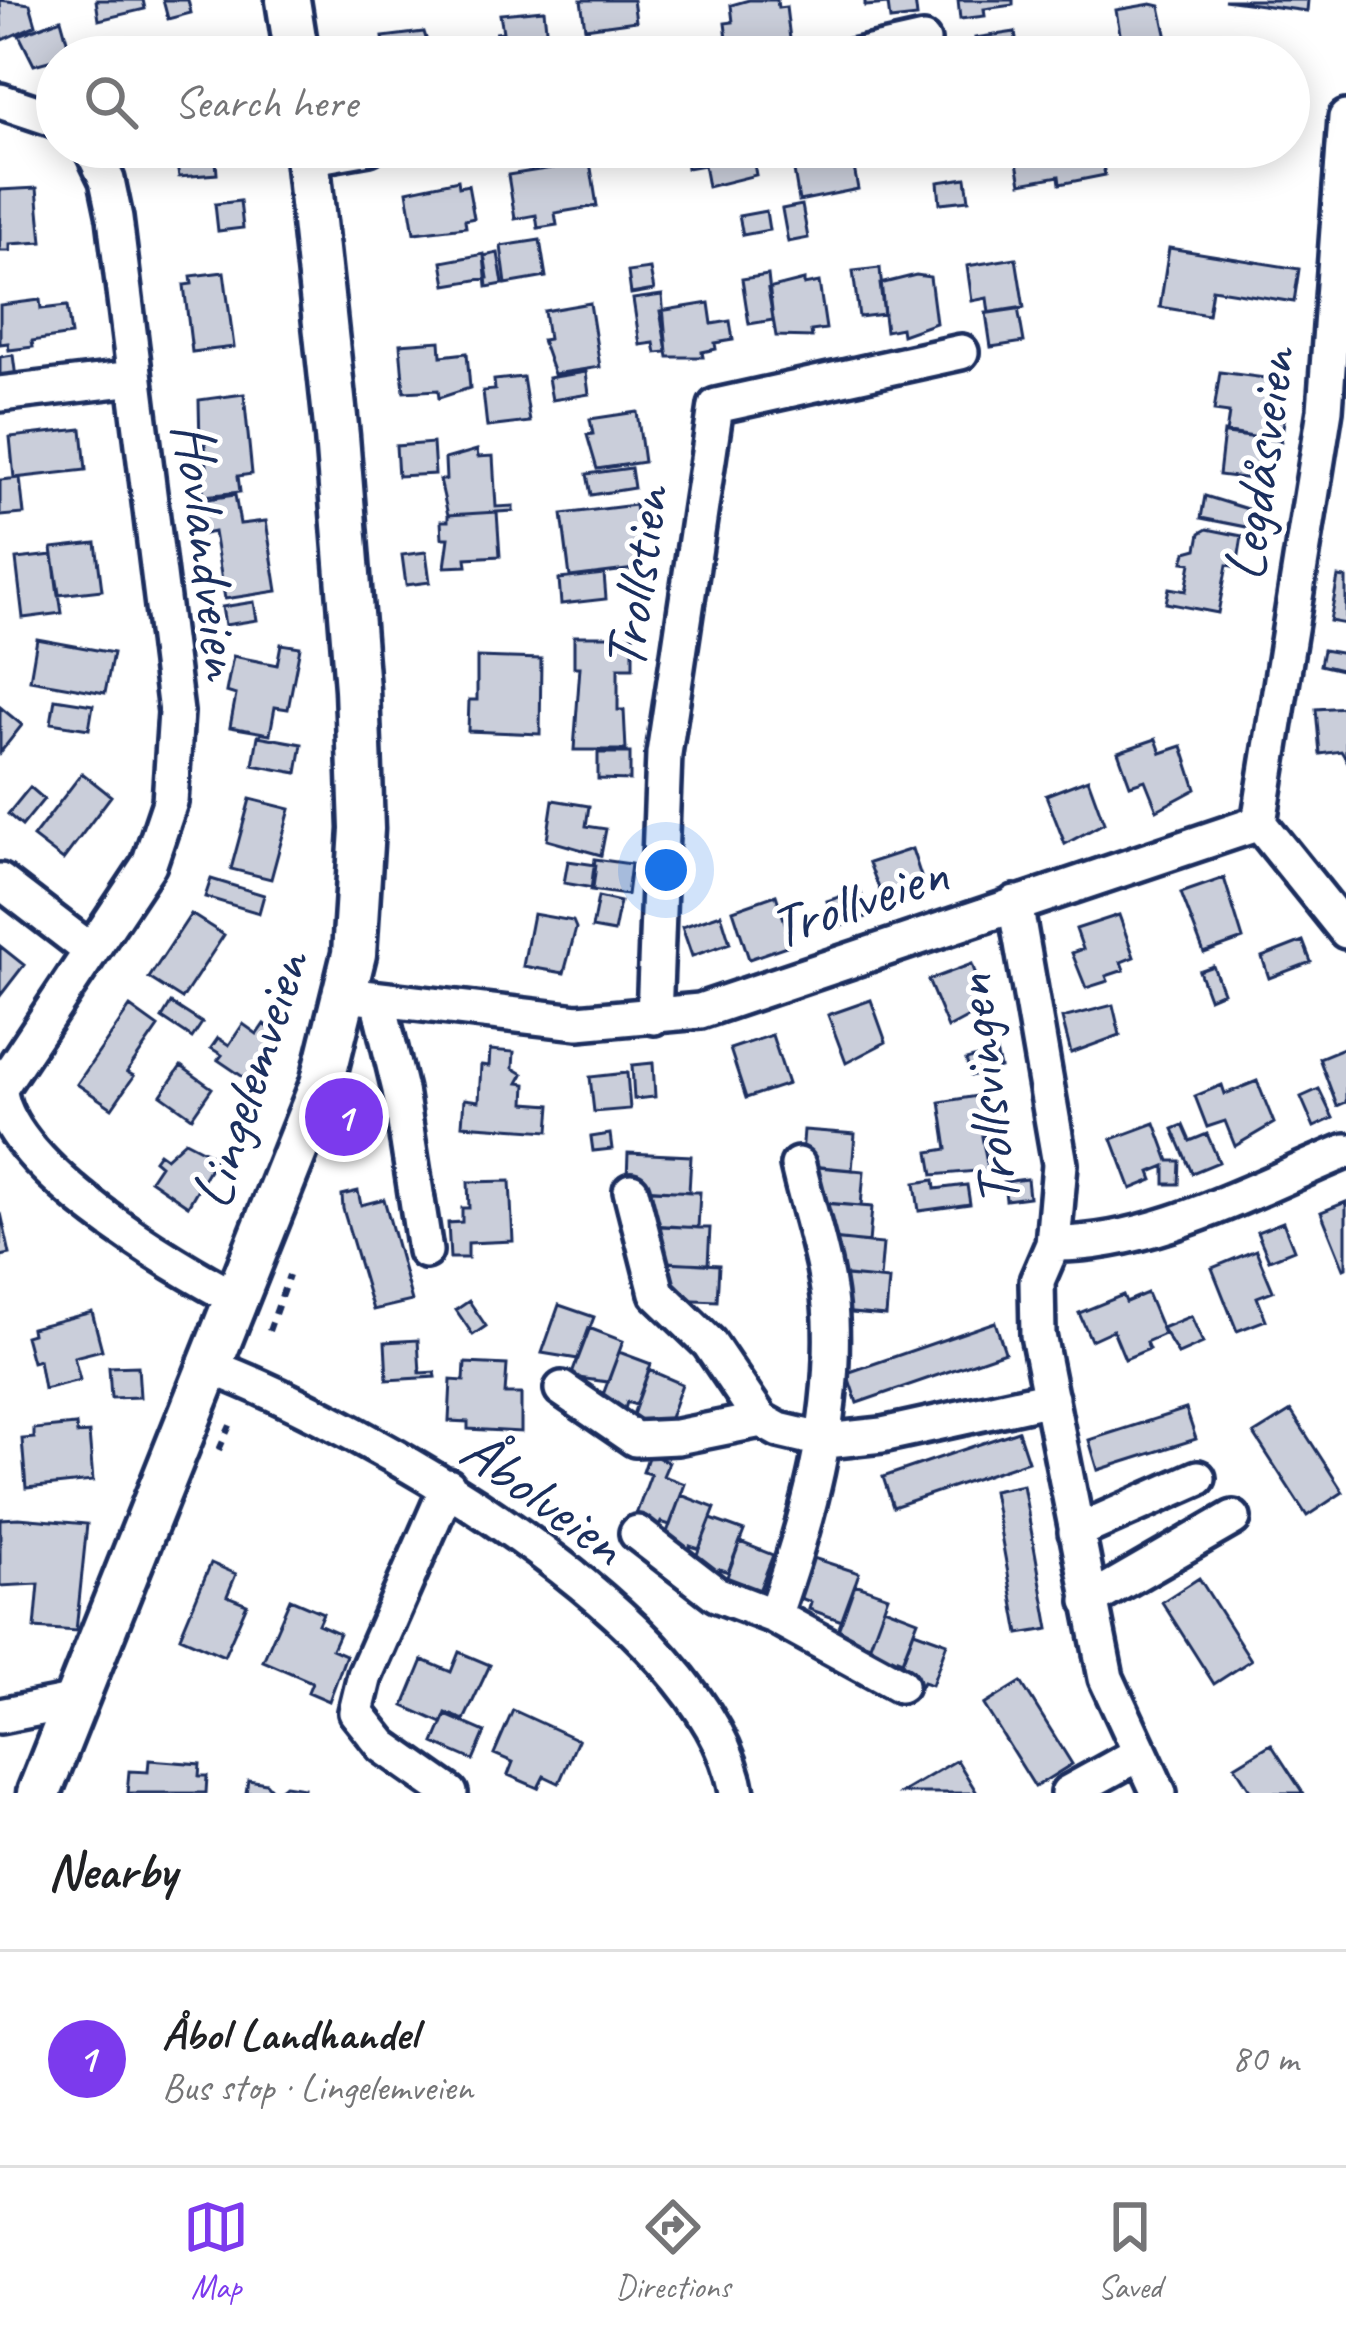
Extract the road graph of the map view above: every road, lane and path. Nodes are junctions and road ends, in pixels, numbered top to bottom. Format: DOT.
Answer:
graph roads {
  1 [pos="288,0"];
  2 [pos="294,36"];
  3 [pos="0,101"];
  4 [pos="36,112"];
  5 [pos="1346,118"];
  6 [pos="101,168"];
  7 [pos="308,168"];
  8 [pos="961,352"];
  9 [pos="134,378"];
  10 [pos="0,394"];
  11 [pos="1259,823"];
  12 [pos="0,881"];
  13 [pos="1015,903"];
  14 [pos="1346,931"];
  15 [pos="91,951"];
  16 [pos="362,999"];
  17 [pos="654,1017"];
  18 [pos="0,1090"];
  19 [pos="1346,1151"];
  20 [pos="798,1165"];
  21 [pos="631,1191"];
  22 [pos="1053,1244"];
  23 [pos="425,1251"];
  24 [pos="237,1299"];
  25 [pos="211,1367"];
  26 [pos="562,1389"];
  27 [pos="1051,1398"];
  28 [pos="760,1420"];
  29 [pos="826,1442"];
  30 [pos="1198,1478"];
  31 [pos="448,1486"];
  32 [pos="1233,1518"];
  33 [pos="1076,1532"];
  34 [pos="637,1533"];
  35 [pos="1089,1601"];
  36 [pos="774,1616"];
  37 [pos="900,1685"];
  38 [pos="76,1701"];
  39 [pos="0,1716"];
  40 [pos="1137,1754"];
  41 [pos="39,1793"];
  42 [pos="450,1793"];
  43 [pos="737,1793"];
  44 [pos="1068,1793"];
  45 [pos="1159,1793"];
  1 -- 2 [label="main road"];
  3 -- 4 [label="street"];
  5 -- 11 [label="street, Legdåsveien"];
  6 -- 9 [label="street, Hovlandveien"];
  7 -- 16 [label="main road, Lingelemveien"];
  8 -- 17 [label="street, Trollstien"];
  9 -- 10 [label="street"];
  9 -- 15 [label="street, Hovlandveien"];
  11 -- 13 [label="street, Trollveien"];
  11 -- 14 [label="street"];
  12 -- 15 [label="street"];
  13 -- 17 [label="street, Trollveien"];
  13 -- 22 [label="street, Trollsvingen"];
  15 -- 18 [label="street, Hovlandveien"];
  16 -- 17 [label="street, Trollveien"];
  16 -- 23 [label="street"];
  16 -- 24 [label="main road, Lingelemveien"];
  18 -- 24 [label="street, Hovlandveien"];
  19 -- 22 [label="street, Trollsvingen"];
  20 -- 29 [label="street"];
  21 -- 28 [label="street"];
  22 -- 27 [label="street"];
  24 -- 25 [label="main road, Lingelemveien"];
  25 -- 31 [label="street, Åbolveien"];
  25 -- 38 [label="main road, Lingelemveien"];
  26 -- 28 [label="street"];
  27 -- 29 [label="street"];
  27 -- 33 [label="street"];
  28 -- 29 [label="street"];
  29 -- 36 [label="street"];
  30 -- 33 [label="street"];
  31 -- 42 [label="street"];
  31 -- 43 [label="street, Åbolveien"];
  32 -- 35 [label="street"];
  33 -- 35 [label="street"];
  34 -- 36 [label="street"];
  35 -- 40 [label="street"];
  36 -- 37 [label="street"];
  38 -- 39 [label="street"];
  38 -- 41 [label="main road, Lingelemveien"];
  40 -- 44 [label="street"];
  40 -- 45 [label="street"];
}
